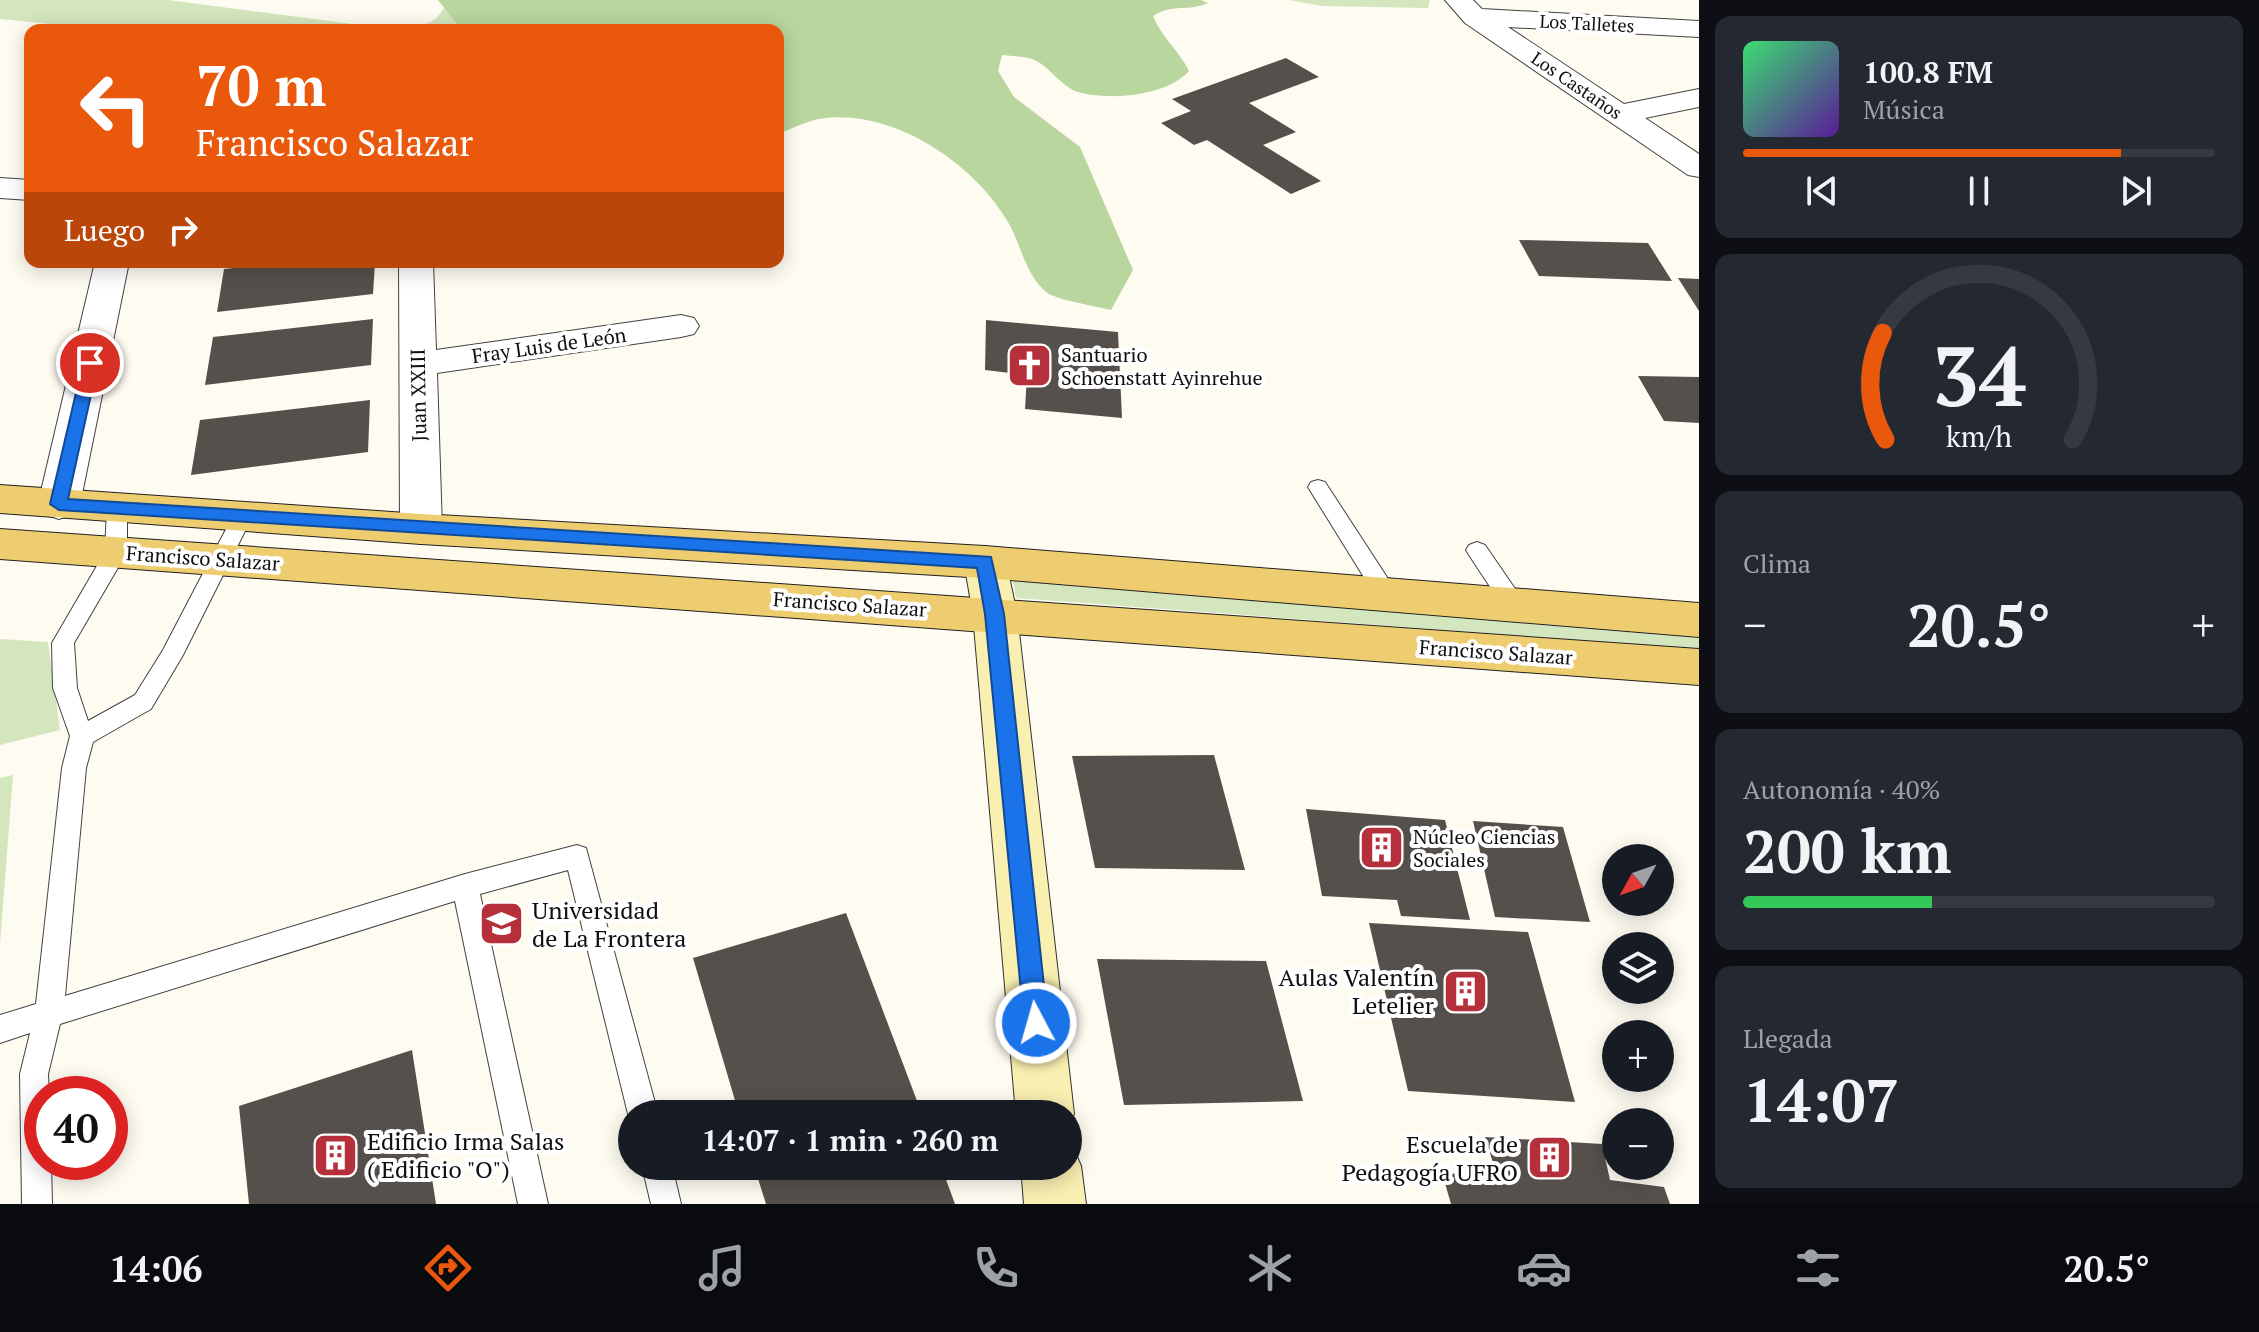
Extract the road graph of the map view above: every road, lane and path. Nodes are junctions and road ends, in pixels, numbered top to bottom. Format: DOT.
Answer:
graph roads {
  1 [pos="1466,8"];
  2 [pos="1699,29"];
  3 [pos="1699,98"];
  4 [pos="1620,114"];
  5 [pos="1699,168"];
  6 [pos="0,188"];
  7 [pos="24,190"];
  8 [pos="112,268"];
  9 [pos="416,268"];
  10 [pos="681,326"];
  11 [pos="418,364"];
  12 [pos="1318,487"];
  13 [pos="0,499"];
  14 [pos="59,504"];
  15 [pos="117,509"];
  16 [pos="242,517"];
  17 [pos="421,529"];
  18 [pos="0,544"];
  19 [pos="1477,550"];
  20 [pos="116,552"];
  21 [pos="221,559"];
  22 [pos="985,562"];
  23 [pos="1386,594"];
  24 [pos="1514,605"];
  25 [pos="995,614"];
  26 [pos="1699,620"];
  27 [pos="1699,667"];
  28 [pos="82,736"];
  29 [pos="465,886"];
  30 [pos="49,1013"];
  31 [pos="0,1029"];
  32 [pos="639,1100"];
  33 [pos="1044,1100"];
  34 [pos="660,1180"];
  35 [pos="1052,1180"];
  36 [pos="37,1204"];
  37 [pos="533,1204"];
  38 [pos="666,1204"];
  39 [pos="1055,1204"];
  1 -- 2 [label="street, Los Talletes"];
  1 -- 4 [label="street, Los Castaños"];
  3 -- 4 [label="street"];
  4 -- 5 [label="street, Los Castaños"];
  6 -- 7 [label="street"];
  8 -- 14 [label="street"];
  9 -- 11 [label="street, Juan XXIII"];
  10 -- 11 [label="street, Fray Luis de León"];
  11 -- 17 [label="street, Juan XXIII"];
  12 -- 23 [label="lane"];
  13 -- 14 [label="main road"];
  14 -- 15 [label="main road"];
  15 -- 16 [label="main road"];
  15 -- 20 [label="lane"];
  16 -- 17 [label="main road"];
  16 -- 21 [label="lane"];
  17 -- 22 [label="main road"];
  18 -- 20 [label="main road, Francisco Salazar"];
  19 -- 24 [label="lane"];
  20 -- 21 [label="main road, Francisco Salazar"];
  20 -- 28 [label="lane"];
  21 -- 25 [label="main road, Francisco Salazar"];
  21 -- 28 [label="lane"];
  22 -- 23 [label="main road"];
  22 -- 25 [label="street"];
  23 -- 24 [label="main road"];
  24 -- 26 [label="main road"];
  25 -- 27 [label="main road, Francisco Salazar"];
  25 -- 33 [label="street"];
  28 -- 30 [label="lane"];
  29 -- 30 [label="lane"];
  29 -- 32 [label="lane"];
  29 -- 37 [label="lane"];
  30 -- 31 [label="lane"];
  30 -- 36 [label="lane"];
  34 -- 38 [label="lane"];
  35 -- 39 [label="street"];
}
